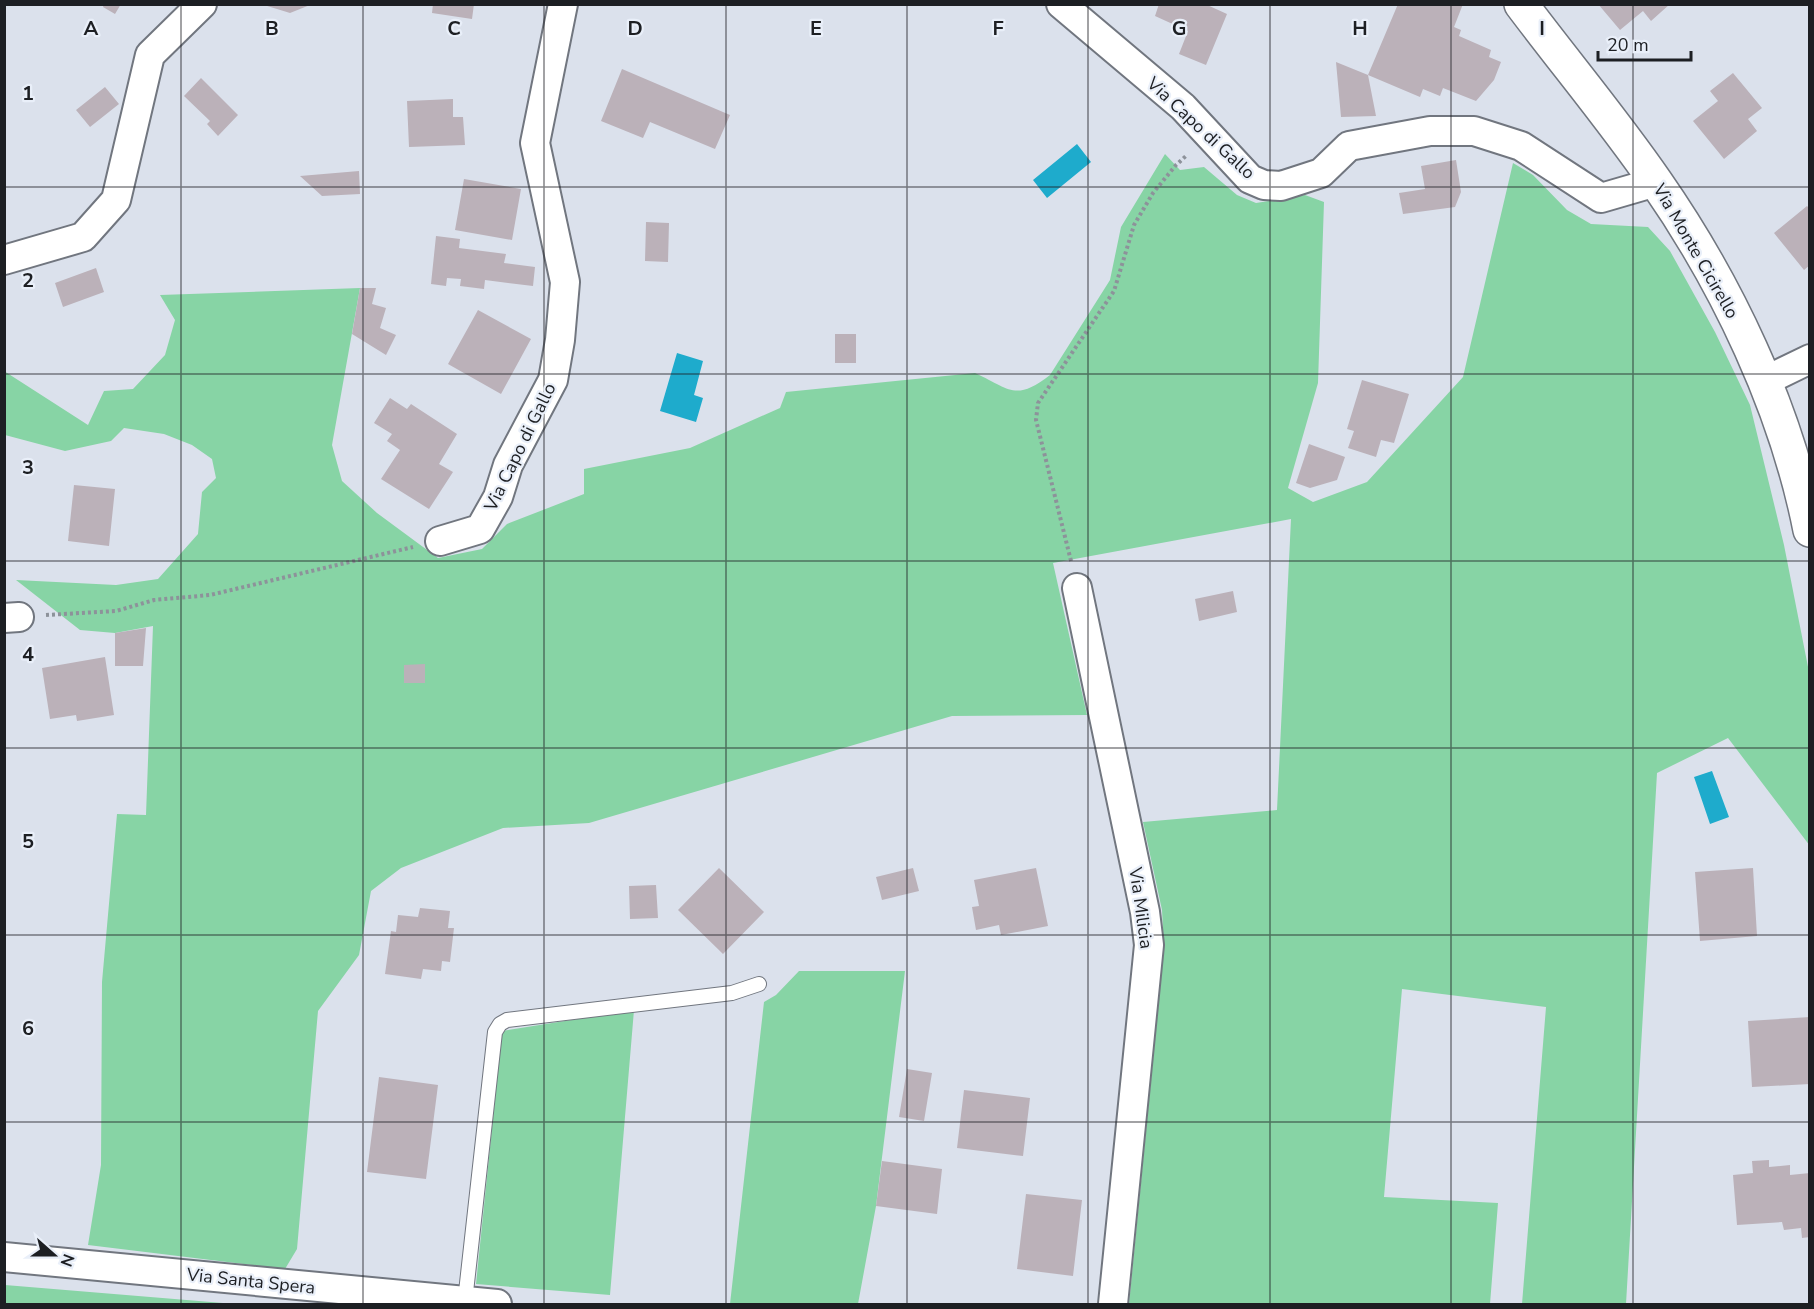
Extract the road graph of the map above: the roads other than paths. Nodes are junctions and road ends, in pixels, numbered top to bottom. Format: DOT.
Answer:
graph roads {
  1 [pos="202,4"];
  2 [pos="563,4"];
  3 [pos="1061,4"];
  4 [pos="1521,4"];
  5 [pos="1656,182"];
  6 [pos="4,260"];
  7 [pos="1809,360"];
  8 [pos="1765,381"];
  9 [pos="1809,530"];
  10 [pos="440,541"];
  11 [pos="1077,588"];
  12 [pos="759,984"];
  13 [pos="4,1257"];
  14 [pos="465,1301"];
  15 [pos="496,1305"];
  16 [pos="1113,1305"];
  1 -- 6 [label="street"];
  2 -- 10 [label="street, Via Capo di Gallo"];
  3 -- 5 [label="street, Via Capo di Gallo"];
  4 -- 5 [label="street, Via Monte Cicirello"];
  5 -- 8 [label="street, Via Monte Cicirello"];
  7 -- 8 [label="street"];
  8 -- 9 [label="street, Via Monte Cicirello"];
  11 -- 16 [label="street, Via Milicia"];
  12 -- 14 [label="lane"];
  13 -- 14 [label="street, Via Santa Spera"];
  14 -- 15 [label="street, Via Santa Spera"];
}
